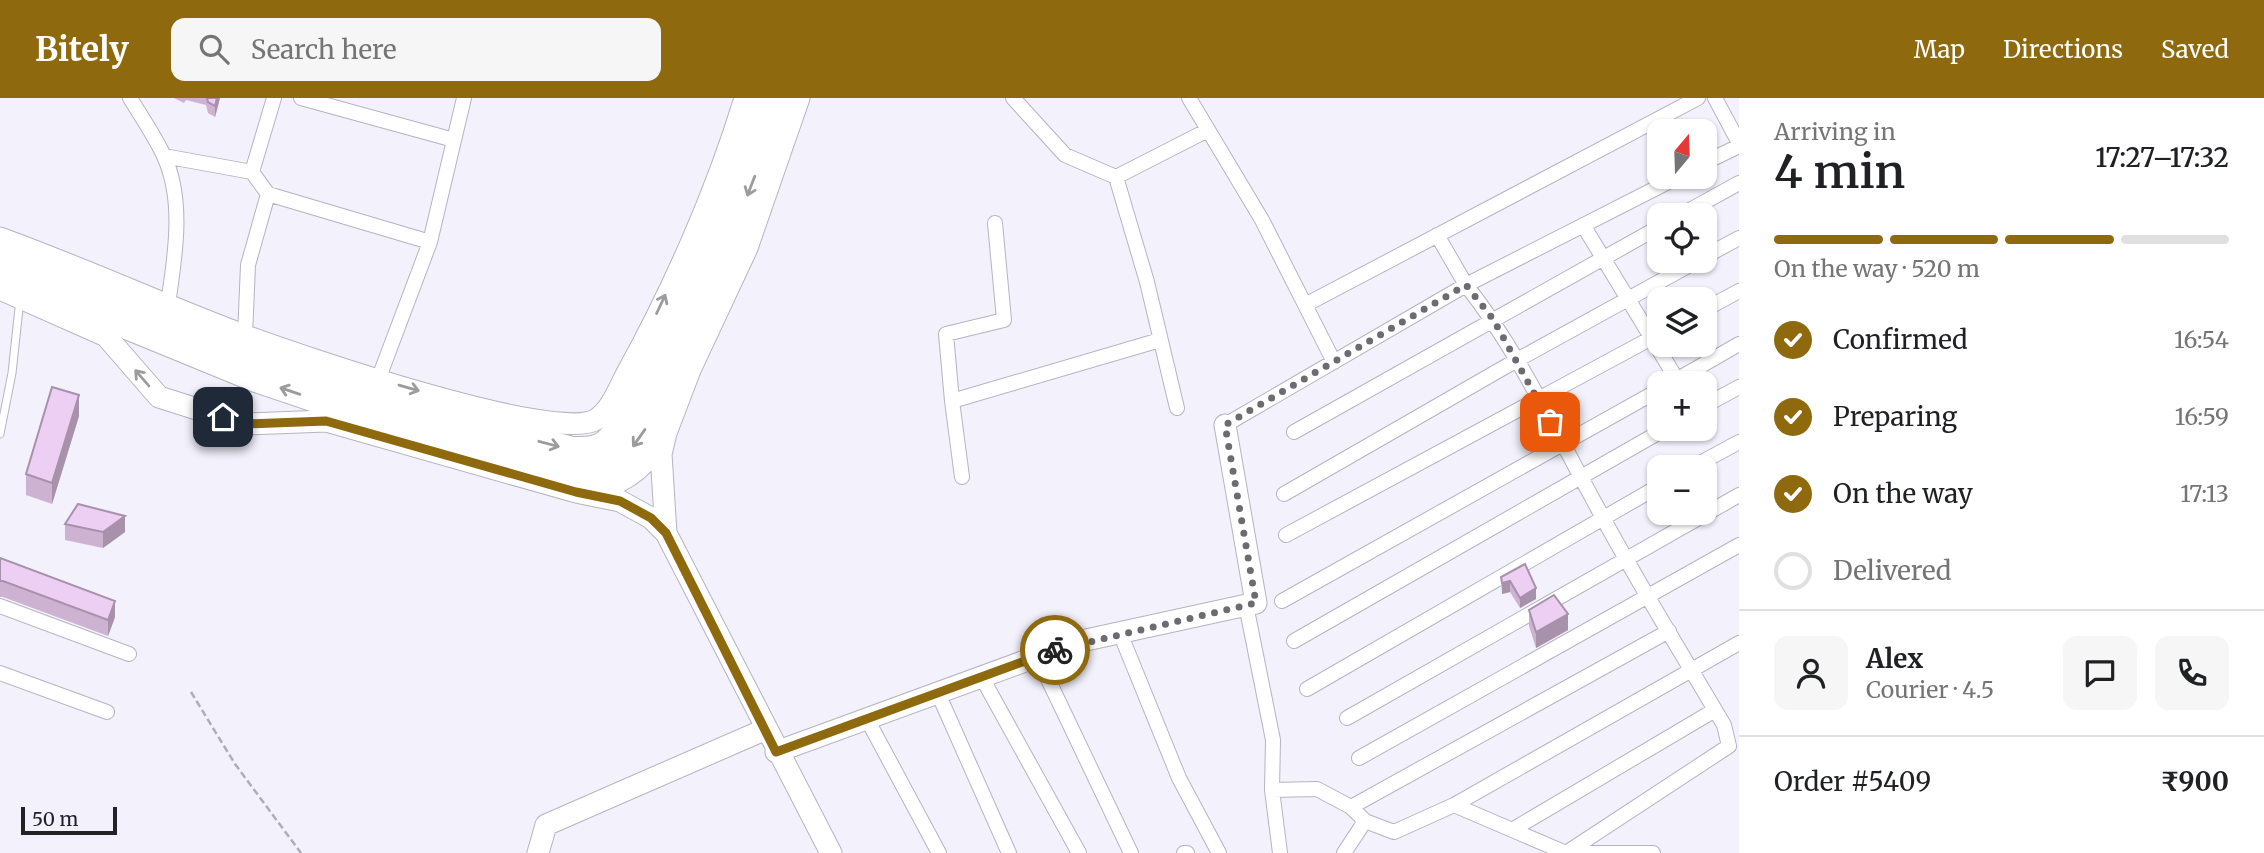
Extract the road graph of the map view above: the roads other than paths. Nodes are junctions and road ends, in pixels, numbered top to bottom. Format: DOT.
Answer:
graph roads {
  1 [pos="130,98"];
  2 [pos="274,98"];
  3 [pos="301,98"];
  4 [pos="745,98"];
  5 [pos="760,98"];
  6 [pos="781,98"];
  7 [pos="799,98"];
  8 [pos="1013,98"];
  9 [pos="1189,98"];
  10 [pos="1698,98"];
  11 [pos="1715,98"];
  12 [pos="459,99"];
  13 [pos="1208,130"];
  14 [pos="454,140"];
  15 [pos="1739,144"];
  16 [pos="164,156"];
  17 [pos="1717,156"];
  18 [pos="252,172"];
  19 [pos="1116,177"];
  20 [pos="1739,183"];
  21 [pos="1654,189"];
  22 [pos="268,194"];
  23 [pos="1703,203"];
  24 [pos="995,223"];
  25 [pos="1583,225"];
  26 [pos="1647,234"];
  27 [pos="1437,235"];
  28 [pos="0,237"];
  29 [pos="1739,238"];
  30 [pos="430,243"];
  31 [pos="1717,250"];
  32 [pos="0,251"];
  33 [pos="1604,258"];
  34 [pos="1675,273"];
  35 [pos="0,274"];
  36 [pos="19,283"];
  37 [pos="1466,285"];
  38 [pos="1739,291"];
  39 [pos="1628,299"];
  40 [pos="1717,303"];
  41 [pos="168,304"];
  42 [pos="1305,305"];
  43 [pos="1493,319"];
  44 [pos="101,324"];
  45 [pos="1647,325"];
  46 [pos="246,336"];
  47 [pos="1160,340"];
  48 [pos="1647,340"];
  49 [pos="1739,344"];
  50 [pos="646,358"];
  51 [pos="1517,360"];
  52 [pos="1334,362"];
  53 [pos="1694,371"];
  54 [pos="379,380"];
  55 [pos="1739,387"];
  56 [pos="1647,397"];
  57 [pos="1538,399"];
  58 [pos="1717,399"];
  59 [pos="952,401"];
  60 [pos="1177,408"];
  61 [pos="498,421"];
  62 [pos="1225,425"];
  63 [pos="1294,432"];
  64 [pos="0,433"];
  65 [pos="666,433"];
  66 [pos="1647,439"];
  67 [pos="1739,442"];
  68 [pos="1563,444"];
  69 [pos="1715,455"];
  70 [pos="962,477"];
  71 [pos="1580,477"];
  72 [pos="576,492"];
  73 [pos="1647,493"];
  74 [pos="1284,494"];
  75 [pos="1739,495"];
  76 [pos="1602,517"];
  77 [pos="666,533"];
  78 [pos="1286,535"];
  79 [pos="1739,545"];
  80 [pos="1625,559"];
  81 [pos="1647,595"];
  82 [pos="1282,600"];
  83 [pos="1246,605"];
  84 [pos="0,606"];
  85 [pos="1669,631"];
  86 [pos="1119,633"];
  87 [pos="1294,641"];
  88 [pos="1739,643"];
  89 [pos="129,654"];
  90 [pos="1037,656"];
  91 [pos="1691,669"];
  92 [pos="0,673"];
  93 [pos="981,676"];
  94 [pos="1307,689"];
  95 [pos="936,691"];
  96 [pos="1715,710"];
  97 [pos="107,712"];
  98 [pos="1348,718"];
  99 [pos="867,719"];
  100 [pos="766,729"];
  101 [pos="776,752"];
  102 [pos="1359,758"];
  103 [pos="1272,790"];
  104 [pos="1454,805"];
  105 [pos="1351,807"];
  106 [pos="1365,821"];
  107 [pos="1511,830"];
  108 [pos="1547,850"];
  109 [pos="538,853"];
  110 [pos="831,853"];
  111 [pos="939,853"];
  112 [pos="1009,853"];
  113 [pos="1079,853"];
  114 [pos="1131,853"];
  115 [pos="1219,853"];
  116 [pos="1280,853"];
  117 [pos="1344,853"];
  118 [pos="1566,853"];
  119 [pos="1653,853"];
  1 -- 16 [label="street"];
  2 -- 18 [label="street"];
  3 -- 14 [label="street"];
  50 -- 4 [label="main road, one-way"];
  5 -- 50 [label="highway"];
  6 -- 44 [label="highway, one-way"];
  7 -- 65 [label="main road"];
  8 -- 19 [label="street"];
  9 -- 13 [label="street"];
  10 -- 27 [label="street"];
  11 -- 15 [label="street"];
  12 -- 14 [label="street"];
  13 -- 19 [label="street"];
  13 -- 42 [label="street"];
  14 -- 30 [label="street"];
  15 -- 17 [label="street"];
  16 -- 18 [label="street"];
  16 -- 41 [label="street"];
  18 -- 22 [label="street"];
  19 -- 47 [label="street"];
  20 -- 23 [label="street"];
  21 -- 25 [label="street"];
  22 -- 30 [label="street"];
  22 -- 46 [label="street"];
  24 -- 59 [label="street"];
  25 -- 33 [label="street"];
  25 -- 37 [label="street"];
  26 -- 33 [label="street"];
  27 -- 37 [label="street"];
  27 -- 42 [label="street"];
  28 -- 41 [label="main road"];
  29 -- 31 [label="street"];
  30 -- 54 [label="street"];
  32 -- 36 [label="highway"];
  33 -- 39 [label="street"];
  33 -- 43 [label="street"];
  34 -- 39 [label="street"];
  35 -- 36 [label="highway"];
  36 -- 44 [label="highway"];
  36 -- 61 [label="highway"];
  36 -- 64 [label="lane"];
  37 -- 43 [label="street"];
  37 -- 52 [label="street"];
  38 -- 40 [label="street"];
  39 -- 45 [label="street"];
  39 -- 51 [label="street"];
  41 -- 46 [label="main road"];
  42 -- 52 [label="street"];
  43 -- 51 [label="street"];
  43 -- 63 [label="street"];
  72 -- 44 [label="main road, one-way"];
  46 -- 54 [label="main road"];
  47 -- 59 [label="street"];
  47 -- 60 [label="street"];
  48 -- 57 [label="street"];
  49 -- 53 [label="street"];
  61 -- 50 [label="highway, one-way"];
  51 -- 57 [label="street"];
  51 -- 74 [label="street"];
  52 -- 62 [label="street"];
  54 -- 61 [label="main road, one-way"];
  55 -- 58 [label="street"];
  56 -- 68 [label="street"];
  57 -- 68 [label="street"];
  57 -- 78 [label="street"];
  59 -- 70 [label="street"];
  62 -- 83 [label="main road"];
  65 -- 72 [label="main road"];
  65 -- 77 [label="main road"];
  66 -- 71 [label="street"];
  67 -- 69 [label="street"];
  68 -- 71 [label="street"];
  68 -- 82 [label="street"];
  71 -- 76 [label="street"];
  71 -- 87 [label="street"];
  72 -- 77 [label="main road"];
  73 -- 76 [label="street"];
  75 -- 80 [label="street"];
  76 -- 80 [label="street"];
  76 -- 94 [label="street"];
  77 -- 100 [label="main road"];
  79 -- 81 [label="street"];
  80 -- 81 [label="street"];
  80 -- 98 [label="street"];
  81 -- 85 [label="street"];
  81 -- 102 [label="street"];
  83 -- 86 [label="main road"];
  83 -- 103 [label="street"];
  84 -- 89 [label="street"];
  85 -- 91 [label="street"];
  85 -- 105 [label="street"];
  86 -- 90 [label="main road"];
  86 -- 115 [label="street"];
  88 -- 91 [label="street"];
  90 -- 93 [label="main road"];
  90 -- 114 [label="street"];
  91 -- 96 [label="street"];
  91 -- 104 [label="street"];
  92 -- 97 [label="street"];
  93 -- 95 [label="main road"];
  93 -- 113 [label="street"];
  95 -- 99 [label="main road"];
  95 -- 112 [label="street"];
  96 -- 107 [label="street"];
  96 -- 118 [label="street"];
  99 -- 101 [label="main road"];
  99 -- 111 [label="street"];
  100 -- 101 [label="main road"];
  100 -- 109 [label="main road"];
  101 -- 110 [label="main road"];
  103 -- 105 [label="street"];
  103 -- 116 [label="street"];
  104 -- 106 [label="street"];
  104 -- 107 [label="street"];
  105 -- 106 [label="street"];
  106 -- 117 [label="street"];
  107 -- 108 [label="street"];
  108 -- 118 [label="street"];
  118 -- 119 [label="street"];
}
